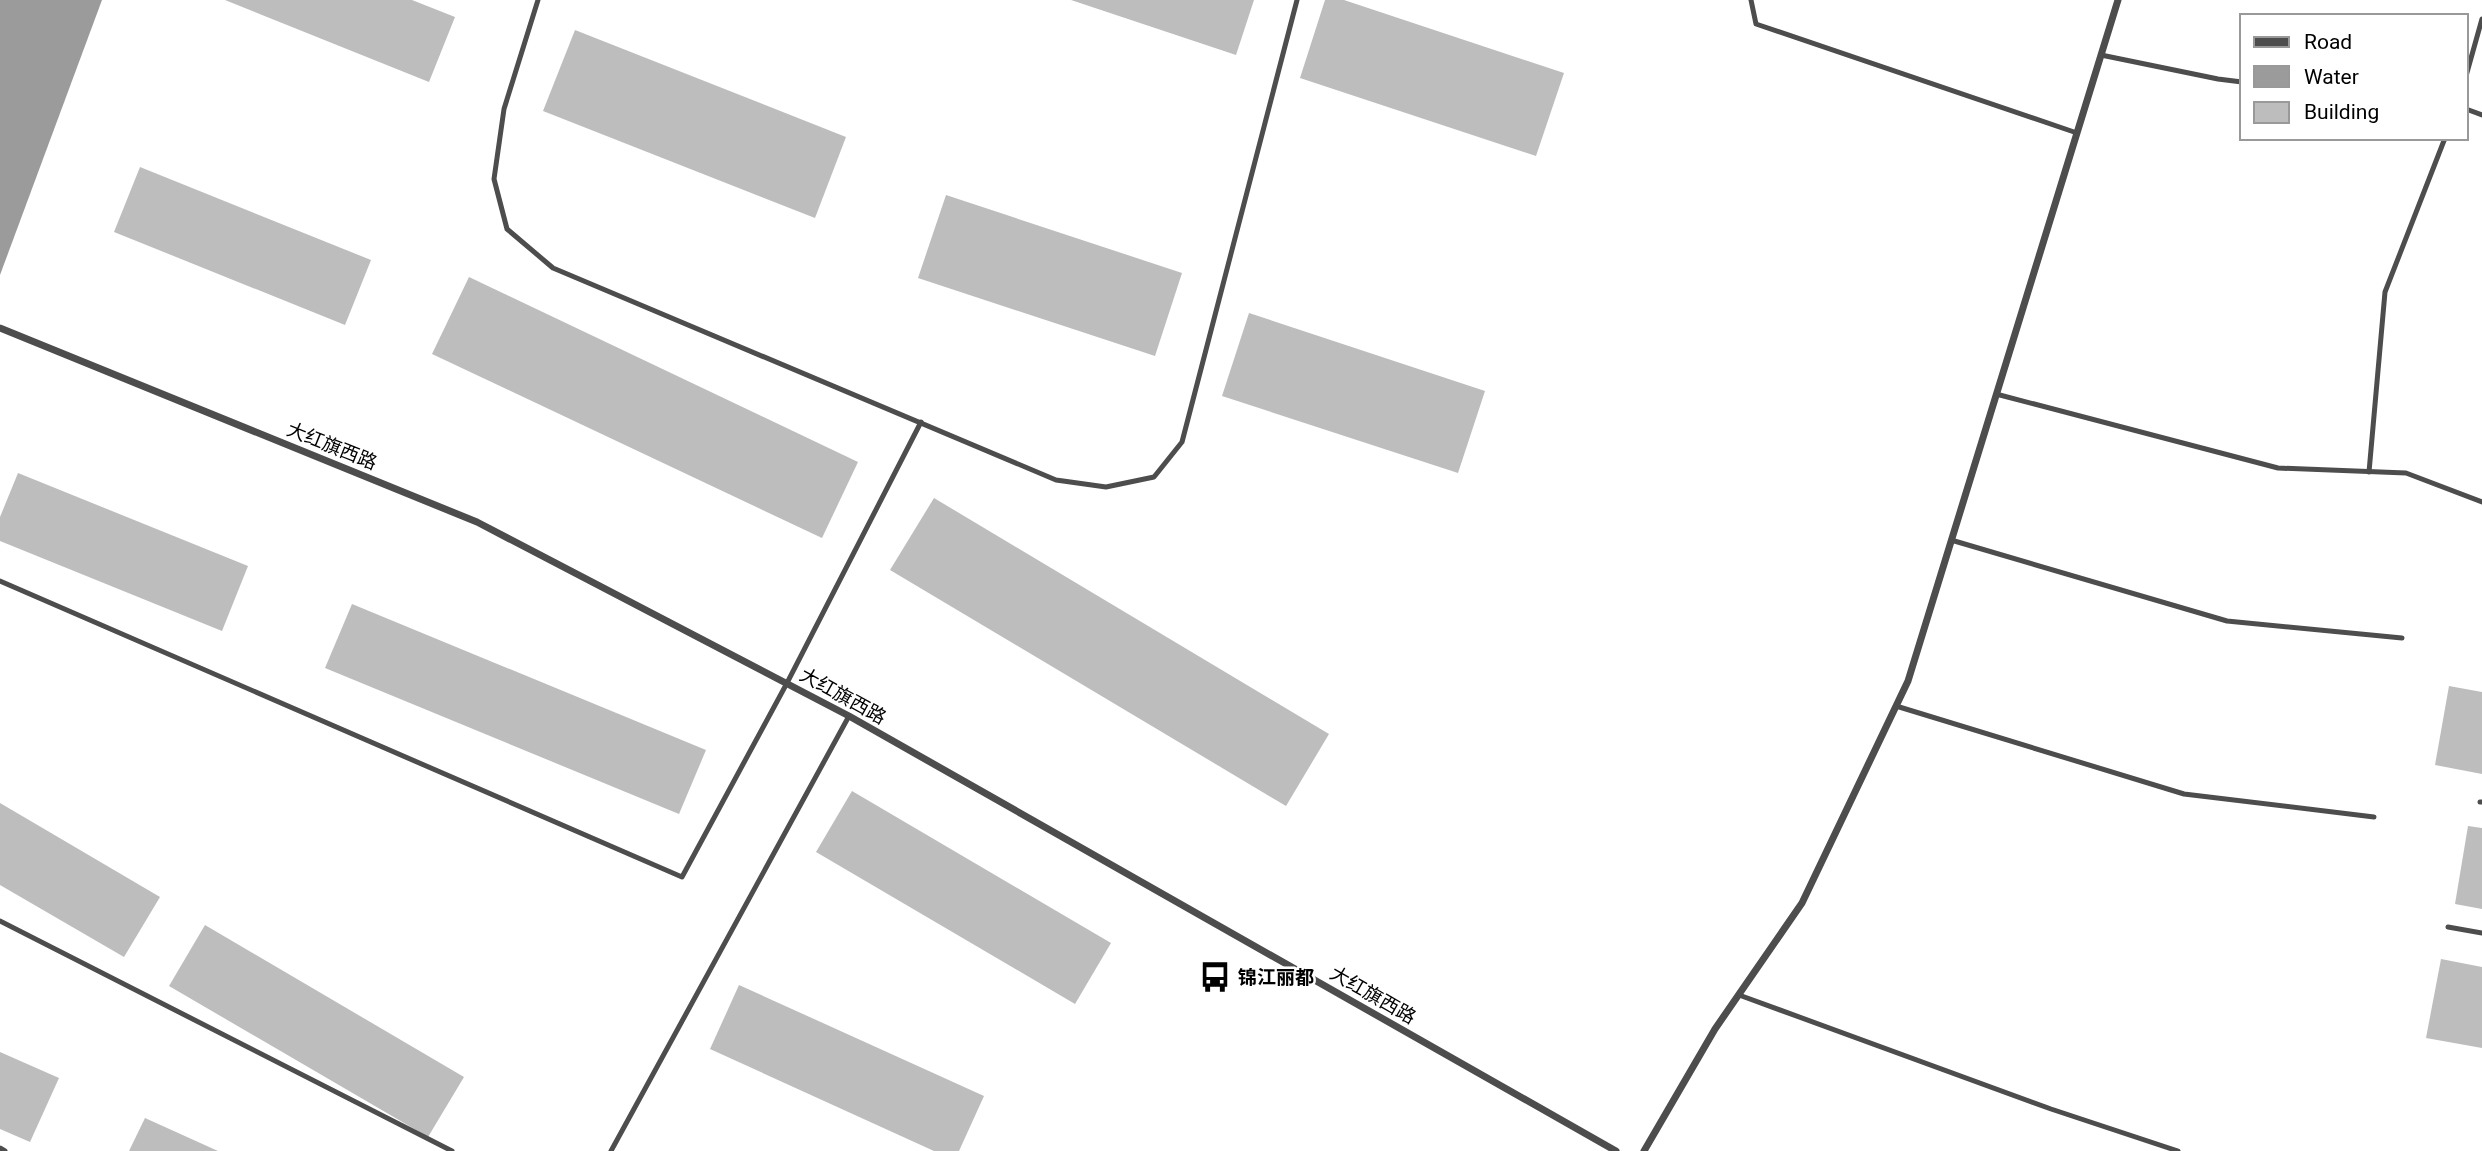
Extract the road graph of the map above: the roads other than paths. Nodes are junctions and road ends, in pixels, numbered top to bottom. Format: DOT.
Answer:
graph roads {
  1 [pos="538,0"];
  2 [pos="1297,0"];
  3 [pos="1751,0"];
  4 [pos="2118,0"];
  5 [pos="2482,19"];
  6 [pos="2101,54"];
  7 [pos="2468,69"];
  8 [pos="2240,82"];
  9 [pos="2077,133"];
  10 [pos="2444,140"];
  11 [pos="0,328"];
  12 [pos="1996,394"];
  13 [pos="921,422"];
  14 [pos="2369,472"];
  15 [pos="2482,502"];
  16 [pos="1951,540"];
  17 [pos="0,581"];
  18 [pos="2402,638"];
  19 [pos="787,683"];
  20 [pos="1896,706"];
  21 [pos="849,716"];
  22 [pos="2374,817"];
  23 [pos="0,921"];
  24 [pos="2448,927"];
  25 [pos="2482,933"];
  26 [pos="1739,995"];
  27 [pos="0,1148"];
  28 [pos="5,1151"];
  29 [pos="452,1151"];
  30 [pos="611,1151"];
  31 [pos="1616,1151"];
  32 [pos="1644,1151"];
  33 [pos="2178,1151"];
  1 -- 13 [label="lane"];
  2 -- 13 [label="lane"];
  3 -- 9 [label="lane"];
  4 -- 6 [label="street"];
  5 -- 7 [label="lane"];
  6 -- 8 [label="lane"];
  6 -- 9 [label="street"];
  9 -- 12 [label="street"];
  10 -- 14 [label="lane"];
  11 -- 19 [label="street, 大红旗西路"];
  12 -- 14 [label="lane"];
  12 -- 16 [label="street"];
  13 -- 19 [label="lane"];
  14 -- 15 [label="lane"];
  16 -- 18 [label="lane"];
  16 -- 20 [label="street"];
  17 -- 19 [label="lane"];
  19 -- 21 [label="street, 大红旗西路"];
  20 -- 22 [label="lane"];
  20 -- 26 [label="street"];
  21 -- 30 [label="lane"];
  21 -- 31 [label="street, 大红旗西路"];
  23 -- 29 [label="lane"];
  24 -- 25 [label="lane"];
  26 -- 32 [label="street"];
  26 -- 33 [label="lane"];
  27 -- 28 [label="lane"];
}
